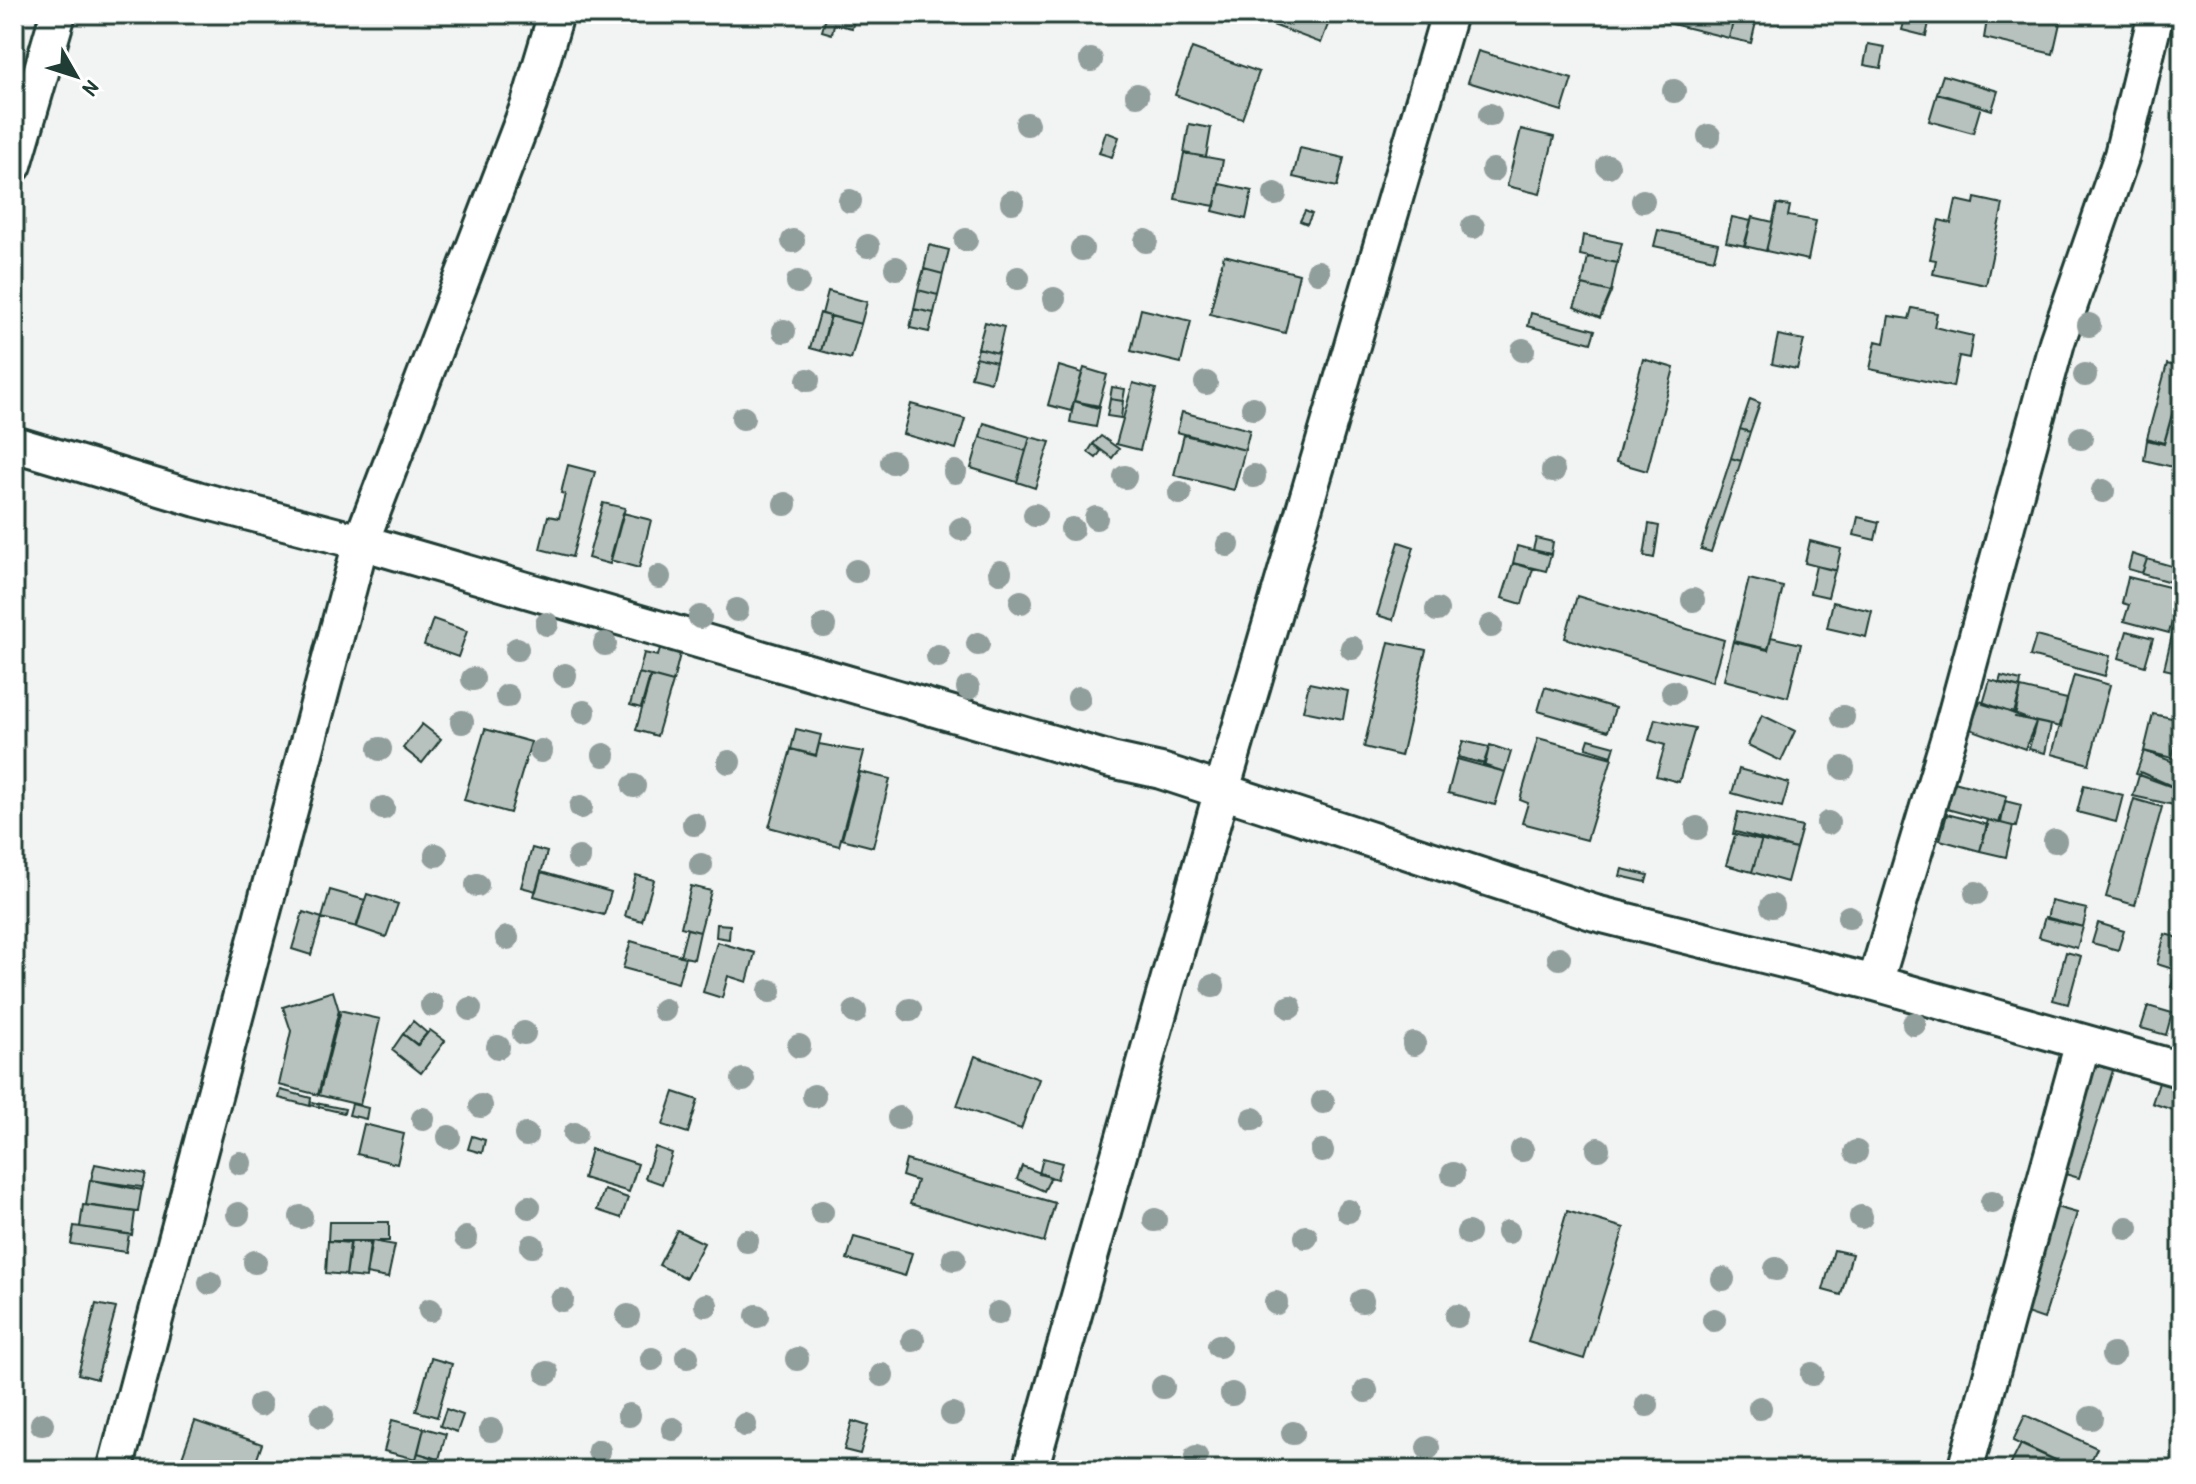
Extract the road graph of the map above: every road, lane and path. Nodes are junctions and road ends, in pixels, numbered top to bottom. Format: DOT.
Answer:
graph roads {
  1 [pos="58,14"];
  2 [pos="556,14"];
  3 [pos="1449,14"];
  4 [pos="2156,14"];
  5 [pos="14,165"];
  6 [pos="14,444"];
  7 [pos="361,542"];
  8 [pos="1222,790"];
  9 [pos="1875,983"];
  10 [pos="2083,1042"];
  11 [pos="2182,1070"];
  12 [pos="115,1470"];
  13 [pos="1030,1470"];
  14 [pos="1965,1470"];
  1 -- 5 [label="street"];
  2 -- 7 [label="street"];
  3 -- 8 [label="street"];
  4 -- 9 [label="street"];
  6 -- 7 [label="street"];
  7 -- 8 [label="street"];
  7 -- 12 [label="street"];
  8 -- 9 [label="street"];
  8 -- 13 [label="street"];
  9 -- 10 [label="street"];
  10 -- 11 [label="street"];
  10 -- 14 [label="street"];
}
